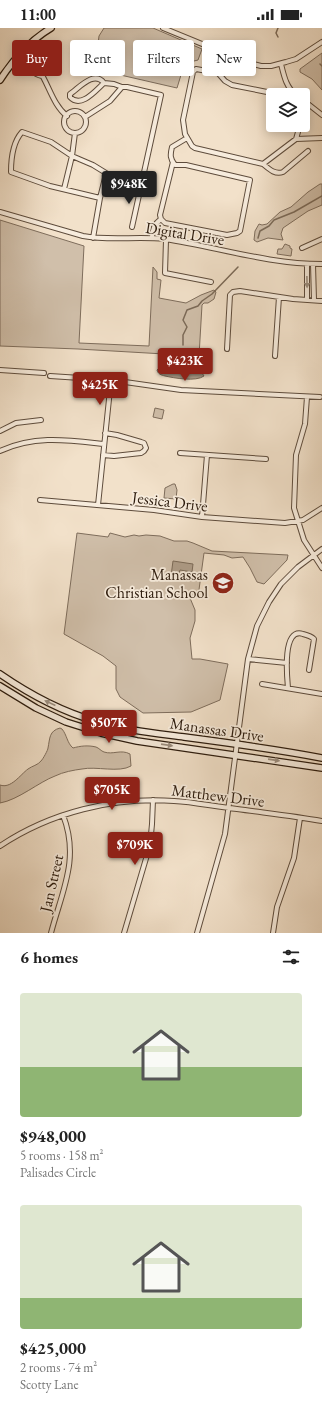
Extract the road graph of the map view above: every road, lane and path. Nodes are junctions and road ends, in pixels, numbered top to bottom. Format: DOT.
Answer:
graph roads {
  1 [pos="51,28"];
  2 [pos="163,28"];
  3 [pos="35,40"];
  4 [pos="322,42"];
  5 [pos="12,64"];
  6 [pos="281,64"];
  7 [pos="42,76"];
  8 [pos="0,80"];
  9 [pos="104,83"];
  10 [pos="122,87"];
  11 [pos="290,88"];
  12 [pos="266,92"];
  13 [pos="310,106"];
  14 [pos="322,115"];
  15 [pos="67,116"];
  16 [pos="85,117"];
  17 [pos="298,132"];
  18 [pos="75,133"];
  19 [pos="187,138"];
  20 [pos="322,138"];
  21 [pos="296,139"];
  22 [pos="308,151"];
  23 [pos="72,156"];
  24 [pos="173,162"];
  25 [pos="263,164"];
  26 [pos="106,174"];
  27 [pos="142,186"];
  28 [pos="64,189"];
  29 [pos="100,198"];
  30 [pos="0,212"];
  31 [pos="161,219"];
  32 [pos="132,227"];
  33 [pos="93,238"];
  34 [pos="152,238"];
  35 [pos="322,239"];
  36 [pos="166,240"];
  37 [pos="302,248"];
  38 [pos="307,264"];
  39 [pos="313,264"];
  40 [pos="322,264"];
  41 [pos="212,282"];
  42 [pos="279,297"];
  43 [pos="307,300"];
  44 [pos="314,300"];
  45 [pos="322,301"];
  46 [pos="227,349"];
  47 [pos="275,356"];
  48 [pos="0,370"];
  49 [pos="44,373"];
  50 [pos="50,376"];
  51 [pos="111,380"];
  52 [pos="308,397"];
  53 [pos="320,397"];
  54 [pos="41,420"];
  55 [pos="0,431"];
  56 [pos="105,433"];
  57 [pos="104,444"];
  58 [pos="0,451"];
  59 [pos="180,453"];
  60 [pos="102,455"];
  61 [pos="207,455"];
  62 [pos="266,459"];
  63 [pos="40,500"];
  64 [pos="98,505"];
  65 [pos="322,508"];
  66 [pos="202,517"];
  67 [pos="298,521"];
  68 [pos="322,549"];
  69 [pos="313,555"];
  70 [pos="322,568"];
  71 [pos="248,659"];
  72 [pos="287,663"];
  73 [pos="309,670"];
  74 [pos="0,674"];
  75 [pos="262,684"];
  76 [pos="0,686"];
  77 [pos="288,688"];
  78 [pos="322,694"];
  79 [pos="237,744"];
  80 [pos="236,755"];
  81 [pos="322,758"];
  82 [pos="322,768"];
  83 [pos="153,800"];
  84 [pos="228,808"];
  85 [pos="64,815"];
  86 [pos="300,818"];
  87 [pos="322,821"];
  88 [pos="0,846"];
  89 [pos="51,933"];
  90 [pos="124,933"];
  91 [pos="197,933"];
  92 [pos="273,933"];
  1 -- 3 [label="street"];
  2 -- 6 [label="street"];
  4 -- 6 [label="street"];
  5 -- 8 [label="street"];
  6 -- 11 [label="street"];
  7 -- 15 [label="street"];
  9 -- 9 [label="street"];
  9 -- 10 [label="street"];
  10 -- 16 [label="street"];
  10 -- 27 [label="street"];
  12 -- 19 [label="street"];
  13 -- 14 [label="street"];
  15 -- 16 [label="street"];
  15 -- 18 [label="street"];
  16 -- 18 [label="street"];
  17 -- 21 [label="street"];
  18 -- 23 [label="street"];
  19 -- 24 [label="street"];
  19 -- 25 [label="street"];
  20 -- 21 [label="street"];
  21 -- 25 [label="street"];
  22 -- 25 [label="street"];
  23 -- 26 [label="street"];
  23 -- 28 [label="street"];
  23 -- 28 [label="street"];
  24 -- 31 [label="street"];
  24 -- 31 [label="street"];
  26 -- 27 [label="street"];
  26 -- 29 [label="street"];
  27 -- 32 [label="street"];
  28 -- 29 [label="street"];
  29 -- 33 [label="street"];
  30 -- 33 [label="street, Digital Drive"];
  31 -- 34 [label="street"];
  33 -- 34 [label="street, Digital Drive"];
  34 -- 36 [label="street, Digital Drive"];
  35 -- 37 [label="street"];
  36 -- 38 [label="street, Digital Drive"];
  36 -- 41 [label="street"];
  38 -- 39 [label="street, Digital Drive"];
  38 -- 43 [label="street, one-way"];
  39 -- 40 [label="street, Digital Drive"];
  39 -- 44 [label="street"];
  42 -- 43 [label="street"];
  42 -- 46 [label="street"];
  42 -- 47 [label="street"];
  43 -- 44 [label="street"];
  44 -- 45 [label="street"];
  48 -- 49 [label="street"];
  50 -- 51 [label="street"];
  51 -- 52 [label="street"];
  51 -- 56 [label="street"];
  52 -- 53 [label="street"];
  52 -- 67 [label="street"];
  54 -- 55 [label="street"];
  56 -- 57 [label="street"];
  56 -- 60 [label="street"];
  57 -- 58 [label="street"];
  57 -- 60 [label="street"];
  59 -- 61 [label="street"];
  60 -- 64 [label="street"];
  61 -- 62 [label="street"];
  61 -- 66 [label="street"];
  63 -- 64 [label="street, Jessica Drive"];
  64 -- 66 [label="street, Jessica Drive"];
  65 -- 67 [label="street"];
  66 -- 67 [label="street, Jessica Drive"];
  67 -- 69 [label="street"];
  68 -- 69 [label="street"];
  69 -- 70 [label="street"];
  69 -- 71 [label="street"];
  71 -- 72 [label="street"];
  71 -- 79 [label="street"];
  72 -- 73 [label="street"];
  72 -- 77 [label="street"];
  79 -- 74 [label="street, Manassas Drive, one-way"];
  75 -- 77 [label="street"];
  76 -- 80 [label="street, Manassas Drive, one-way"];
  77 -- 78 [label="street"];
  79 -- 80 [label="street"];
  79 -- 81 [label="street, Manassas Drive"];
  80 -- 82 [label="street, Manassas Drive, one-way"];
  80 -- 84 [label="street"];
  83 -- 84 [label="street, Matthew Drive"];
  83 -- 85 [label="street, Matthew Drive"];
  83 -- 90 [label="street"];
  84 -- 86 [label="street, Matthew Drive"];
  84 -- 91 [label="street"];
  85 -- 88 [label="street, Matthew Drive"];
  85 -- 89 [label="street, Jan Street"];
  86 -- 87 [label="street, Matthew Drive"];
  86 -- 92 [label="street"];
}
